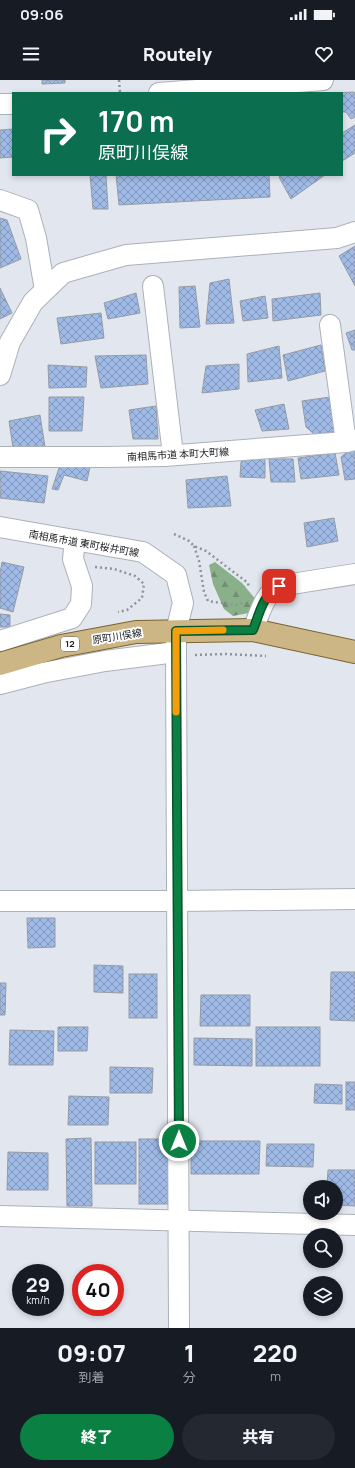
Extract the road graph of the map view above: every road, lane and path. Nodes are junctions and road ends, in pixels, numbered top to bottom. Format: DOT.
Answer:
graph roads {
  1 [pos="119,80"];
  2 [pos="323,80"];
  3 [pos="120,92"];
  4 [pos="172,92"];
  5 [pos="0,104"];
  6 [pos="12,104"];
  7 [pos="0,200"];
  8 [pos="355,232"];
  9 [pos="153,286"];
  10 [pos="45,290"];
  11 [pos="330,325"];
  12 [pos="0,375"];
  13 [pos="350,441"];
  14 [pos="173,455"];
  15 [pos="0,457"];
  16 [pos="0,528"];
  17 [pos="174,534"];
  18 [pos="75,540"];
  19 [pos="194,546"];
  20 [pos="92,566"];
  21 [pos="355,574"];
  22 [pos="251,593"];
  23 [pos="246,600"];
  24 [pos="113,614"];
  25 [pos="253,630"];
  26 [pos="0,642"];
  27 [pos="180,646"];
  28 [pos="355,652"];
  29 [pos="268,656"];
  30 [pos="0,664"];
  31 [pos="0,684"];
  32 [pos="355,899"];
  33 [pos="0,901"];
  34 [pos="178,901"];
  35 [pos="0,1216"];
  36 [pos="179,1221"];
  37 [pos="355,1225"];
  38 [pos="179,1328"];
  1 -- 3 [label="path"];
  2 -- 4 [label="street"];
  5 -- 6 [label="street"];
  7 -- 10 [label="street"];
  8 -- 10 [label="street"];
  9 -- 14 [label="street"];
  10 -- 12 [label="street"];
  11 -- 13 [label="street"];
  13 -- 14 [label="street, 南相馬市道 本町大町線"];
  14 -- 15 [label="street, 南相馬市道 本町大町線"];
  16 -- 18 [label="street, 南相馬市道 東町桜井町線"];
  17 -- 19 [label="path"];
  18 -- 26 [label="street"];
  18 -- 27 [label="street, 南相馬市道 東町桜井町線"];
  19 -- 22 [label="path"];
  19 -- 23 [label="path"];
  20 -- 24 [label="path"];
  21 -- 25 [label="street"];
  25 -- 27 [label="main road, 原町川俣線 / 12"];
  25 -- 28 [label="main road, 原町川俣線 / 12"];
  27 -- 29 [label="path"];
  27 -- 30 [label="main road, 原町川俣線 / 12"];
  27 -- 31 [label="street"];
  27 -- 34 [label="street, 南相馬市道 東町桜井町線"];
  32 -- 34 [label="street"];
  33 -- 34 [label="street"];
  34 -- 36 [label="street, 南相馬市道 東町桜井町線"];
  35 -- 36 [label="street"];
  36 -- 37 [label="street"];
  36 -- 38 [label="street, 南相馬市道 東町桜井町線"];
}
